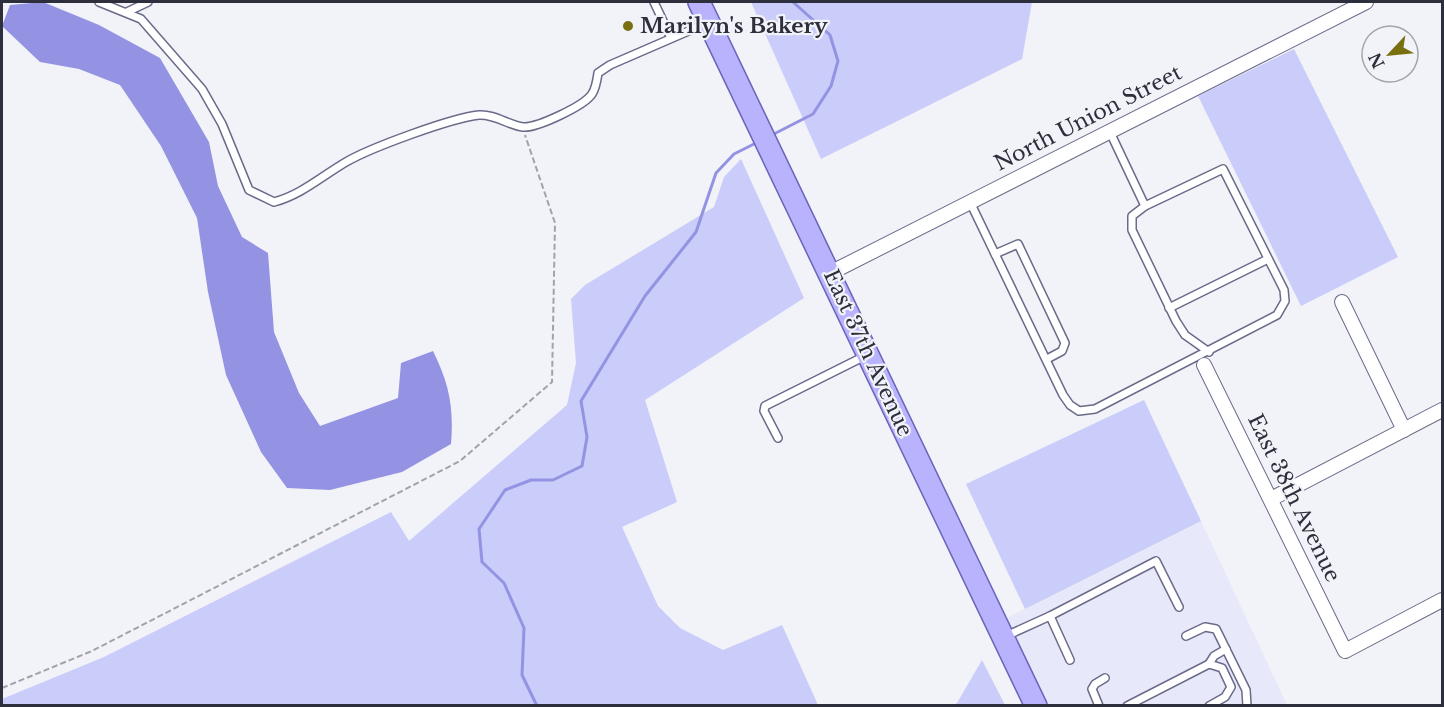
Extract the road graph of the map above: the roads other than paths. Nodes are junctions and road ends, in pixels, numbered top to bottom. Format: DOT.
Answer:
graph roads {
  1 [pos="99,2"];
  2 [pos="148,2"];
  3 [pos="654,2"];
  4 [pos="699,2"];
  5 [pos="1366,2"];
  6 [pos="112,4"];
  7 [pos="127,12"];
  8 [pos="709,22"];
  9 [pos="671,38"];
  10 [pos="1109,130"];
  11 [pos="970,202"];
  12 [pos="1145,206"];
  13 [pos="995,254"];
  14 [pos="1268,259"];
  15 [pos="830,273"];
  16 [pos="1342,302"];
  17 [pos="1169,308"];
  18 [pos="868,354"];
  19 [pos="1047,358"];
  20 [pos="1206,358"];
  21 [pos="1443,410"];
  22 [pos="1404,430"];
  23 [pos="778,438"];
  24 [pos="1271,499"];
  25 [pos="1443,600"];
  26 [pos="1179,607"];
  27 [pos="1050,616"];
  28 [pos="1186,636"];
  29 [pos="1003,638"];
  30 [pos="1226,649"];
  31 [pos="1070,660"];
  32 [pos="1209,664"];
  33 [pos="1105,678"];
  34 [pos="1036,705"];
  35 [pos="1099,705"];
  36 [pos="1127,705"];
  37 [pos="1209,705"];
  38 [pos="1247,705"];
  1 -- 6 [label="lane"];
  2 -- 7 [label="lane"];
  3 -- 9 [label="lane"];
  4 -- 8 [label="main road, East 37th Avenue"];
  5 -- 10 [label="street, North Union Street"];
  6 -- 7 [label="lane"];
  7 -- 9 [label="lane"];
  8 -- 9 [label="lane"];
  8 -- 15 [label="main road, East 37th Avenue"];
  10 -- 11 [label="street, North Union Street"];
  10 -- 12 [label="lane"];
  11 -- 13 [label="lane"];
  11 -- 15 [label="street, North Union Street"];
  12 -- 14 [label="lane"];
  12 -- 17 [label="lane"];
  13 -- 19 [label="lane"];
  13 -- 19 [label="lane"];
  14 -- 17 [label="lane"];
  14 -- 20 [label="lane"];
  15 -- 18 [label="main road, East 37th Avenue"];
  16 -- 22 [label="street"];
  17 -- 20 [label="lane"];
  18 -- 23 [label="lane"];
  18 -- 29 [label="main road, East 37th Avenue"];
  19 -- 20 [label="lane"];
  20 -- 24 [label="street, East 38th Avenue"];
  21 -- 22 [label="street"];
  22 -- 24 [label="street"];
  24 -- 25 [label="street, East 38th Avenue"];
  26 -- 27 [label="lane"];
  27 -- 29 [label="lane"];
  27 -- 31 [label="lane"];
  28 -- 30 [label="lane"];
  29 -- 34 [label="main road, East 37th Avenue"];
  30 -- 32 [label="lane"];
  30 -- 38 [label="lane"];
  32 -- 36 [label="lane"];
  32 -- 37 [label="lane"];
  33 -- 35 [label="lane"];
}
